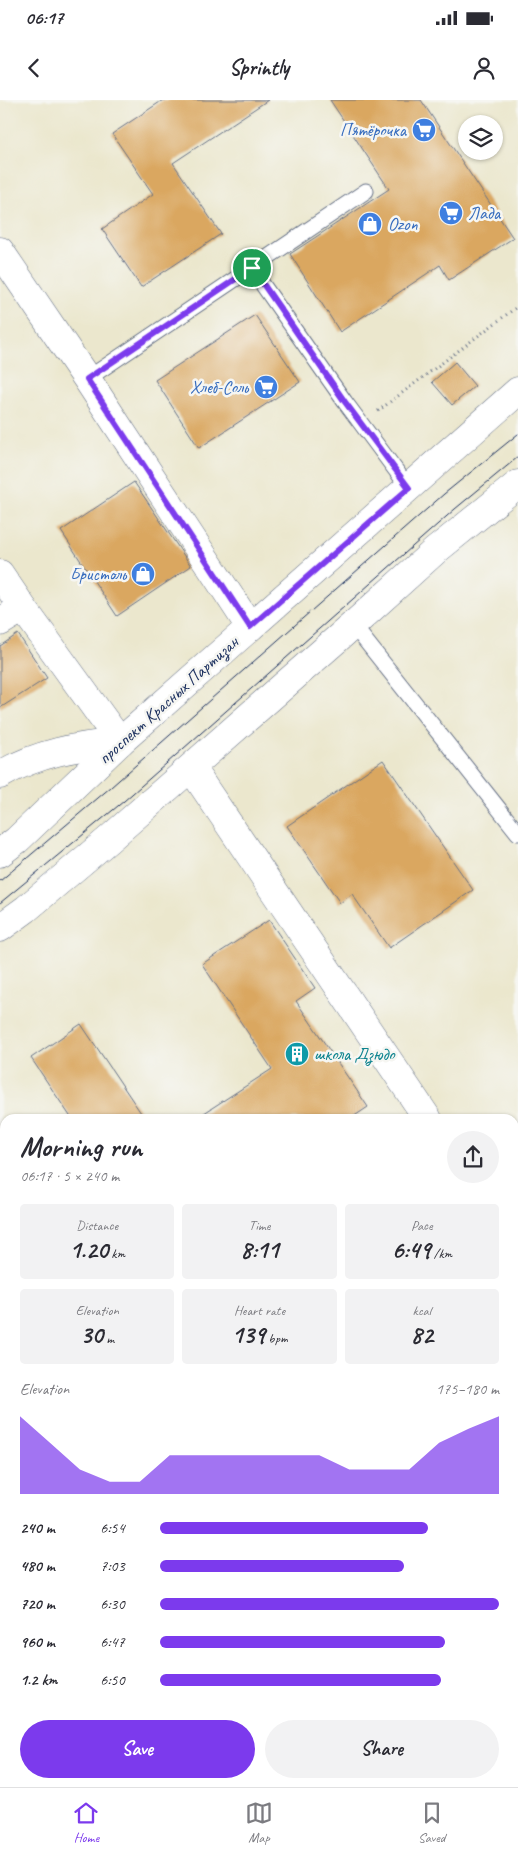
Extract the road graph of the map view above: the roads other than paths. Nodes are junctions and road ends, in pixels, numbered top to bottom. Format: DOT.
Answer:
graph roads {
  1 [pos="366,191"];
  2 [pos="0,251"];
  3 [pos="252,268"];
  4 [pos="87,379"];
  5 [pos="518,391"];
  6 [pos="409,488"];
  7 [pos="516,491"];
  8 [pos="0,574"];
  9 [pos="23,608"];
  10 [pos="0,622"];
  11 [pos="353,625"];
  12 [pos="250,627"];
  13 [pos="120,742"];
  14 [pos="191,768"];
  15 [pos="0,775"];
  16 [pos="518,833"];
  17 [pos="0,853"];
  18 [pos="0,928"];
  19 [pos="425,1114"];
  1 -- 3 [label="lane"];
  2 -- 4 [label="main road"];
  3 -- 4 [label="lane"];
  3 -- 6 [label="lane"];
  4 -- 12 [label="main road"];
  5 -- 6 [label="main road, проспект Красных Партизан"];
  6 -- 12 [label="main road, проспект Красных Партизан"];
  7 -- 11 [label="main road"];
  8 -- 9 [label="main road"];
  9 -- 10 [label="main road"];
  9 -- 13 [label="main road"];
  11 -- 14 [label="main road"];
  11 -- 16 [label="lane"];
  12 -- 13 [label="main road, проспект Красных Партизан"];
  13 -- 15 [label="main road"];
  13 -- 17 [label="main road, проспект Красных Партизан"];
  14 -- 18 [label="main road"];
  14 -- 19 [label="main road"];
}
